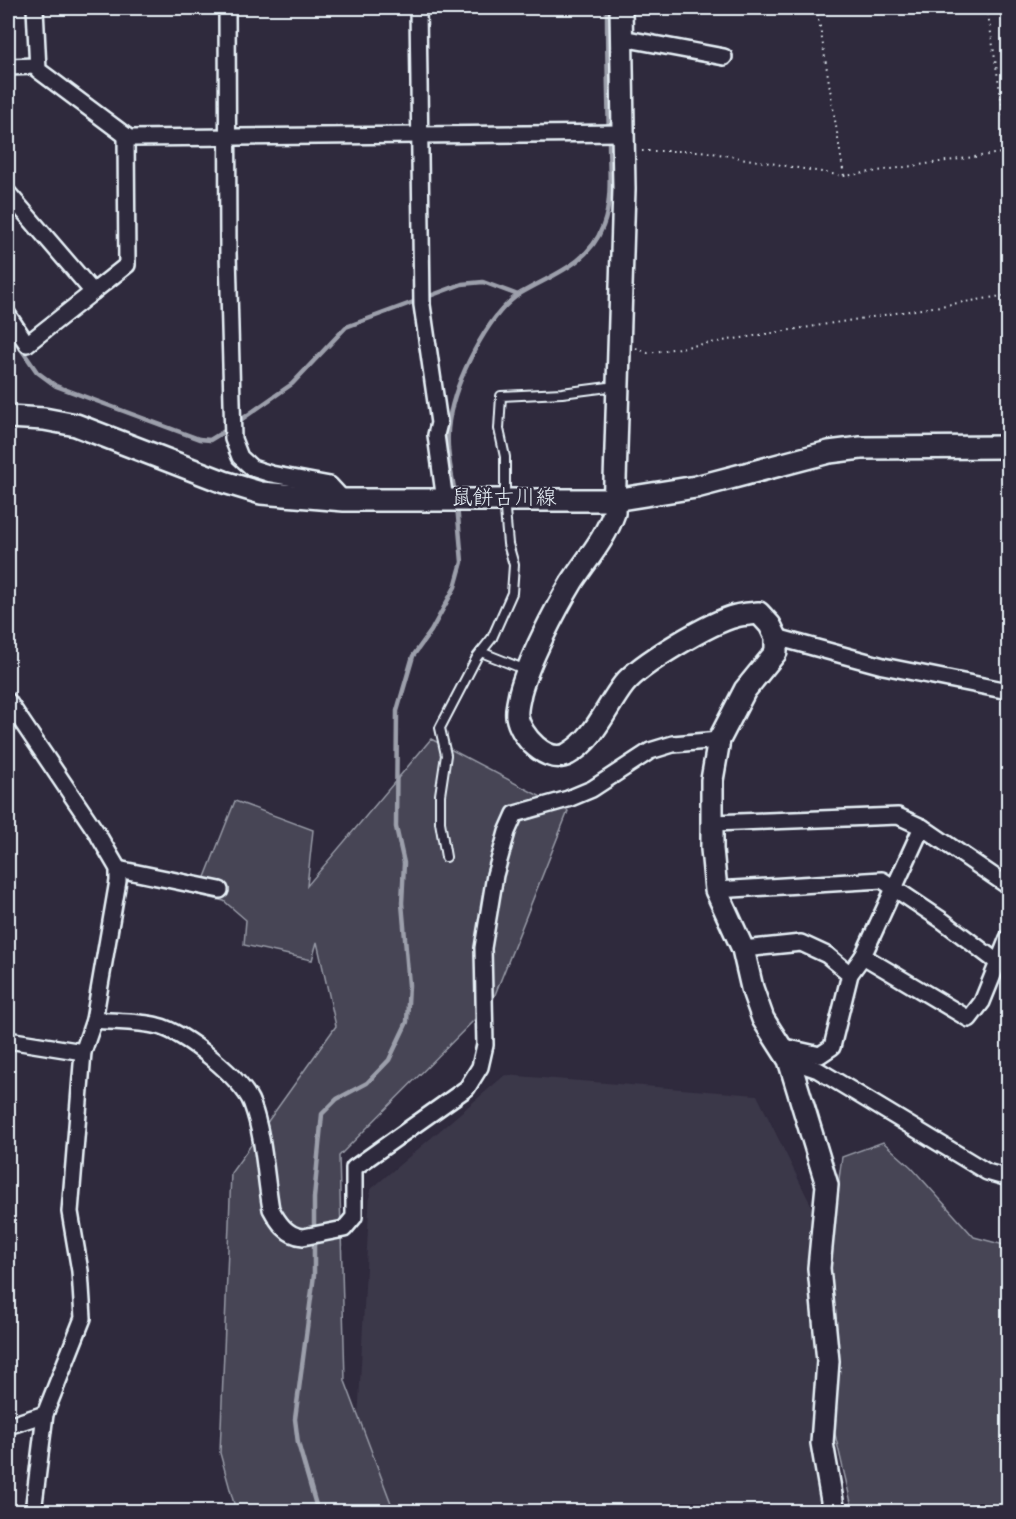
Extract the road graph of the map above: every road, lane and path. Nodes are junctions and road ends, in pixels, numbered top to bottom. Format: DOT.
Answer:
graph roads {
  1 [pos="35,8"];
  2 [pos="227,8"];
  3 [pos="418,8"];
  4 [pos="621,8"];
  5 [pos="817,8"];
  6 [pos="987,8"];
  7 [pos="622,38"];
  8 [pos="724,57"];
  9 [pos="36,66"];
  10 [pos="8,67"];
  11 [pos="420,135"];
  12 [pos="126,136"];
  13 [pos="228,137"];
  14 [pos="616,138"];
  15 [pos="1008,142"];
  16 [pos="1008,152"];
  17 [pos="844,176"];
  18 [pos="8,193"];
  19 [pos="93,292"];
  20 [pos="1008,295"];
  21 [pos="8,315"];
  22 [pos="619,340"];
  23 [pos="618,385"];
  24 [pos="8,417"];
  25 [pos="1008,447"];
  26 [pos="344,500"];
  27 [pos="451,500"];
  28 [pos="614,500"];
  29 [pos="505,504"];
  30 [pos="776,637"];
  31 [pos="481,652"];
  32 [pos="527,671"];
  33 [pos="1008,691"];
  34 [pos="8,701"];
  35 [pos="719,740"];
  36 [pos="713,823"];
  37 [pos="922,827"];
  38 [pos="446,857"];
  39 [pos="118,869"];
  40 [pos="1008,886"];
  41 [pos="894,888"];
  42 [pos="220,890"];
  43 [pos="716,890"];
  44 [pos="1008,938"];
  45 [pos="743,949"];
  46 [pos="863,956"];
  47 [pos="997,962"];
  48 [pos="850,974"];
  49 [pos="94,1020"];
  50 [pos="8,1040"];
  51 [pos="83,1052"];
  52 [pos="784,1053"];
  53 [pos="1008,1179"];
  54 [pos="45,1414"];
  55 [pos="8,1426"];
  56 [pos="33,1512"];
  57 [pos="834,1512"];
  1 -- 9 [label="street"];
  2 -- 13 [label="street"];
  3 -- 11 [label="street"];
  4 -- 7 [label="street"];
  5 -- 17 [label="path"];
  6 -- 15 [label="path"];
  7 -- 8 [label="street"];
  7 -- 14 [label="street"];
  9 -- 10 [label="street"];
  9 -- 12 [label="street"];
  11 -- 13 [label="street"];
  11 -- 14 [label="street"];
  11 -- 27 [label="street"];
  12 -- 13 [label="street"];
  12 -- 19 [label="street"];
  13 -- 26 [label="street"];
  14 -- 17 [label="path"];
  14 -- 22 [label="street"];
  16 -- 17 [label="path"];
  18 -- 19 [label="street"];
  19 -- 21 [label="street"];
  20 -- 22 [label="path"];
  22 -- 23 [label="street"];
  23 -- 28 [label="street"];
  23 -- 29 [label="lane"];
  24 -- 26 [label="street, 鼠餅古川線"];
  25 -- 28 [label="street, 鼠餅古川線"];
  26 -- 27 [label="street, 鼠餅古川線"];
  27 -- 29 [label="street, 鼠餅古川線"];
  28 -- 29 [label="street, 鼠餅古川線"];
  28 -- 32 [label="street"];
  29 -- 31 [label="lane"];
  30 -- 32 [label="street"];
  30 -- 33 [label="street"];
  30 -- 35 [label="street"];
  31 -- 32 [label="lane"];
  31 -- 38 [label="lane"];
  34 -- 39 [label="street"];
  35 -- 36 [label="street"];
  35 -- 49 [label="street"];
  36 -- 37 [label="street"];
  36 -- 43 [label="street"];
  37 -- 40 [label="street"];
  37 -- 41 [label="street"];
  39 -- 42 [label="street"];
  39 -- 49 [label="street"];
  41 -- 43 [label="street"];
  41 -- 46 [label="street"];
  41 -- 47 [label="street"];
  43 -- 45 [label="street"];
  44 -- 47 [label="street"];
  45 -- 48 [label="street"];
  45 -- 52 [label="street"];
  46 -- 47 [label="street"];
  46 -- 48 [label="street"];
  48 -- 52 [label="street"];
  49 -- 51 [label="street"];
  50 -- 51 [label="street"];
  51 -- 54 [label="street"];
  52 -- 53 [label="street"];
  52 -- 57 [label="street"];
  54 -- 55 [label="street"];
  54 -- 56 [label="street"];
}
